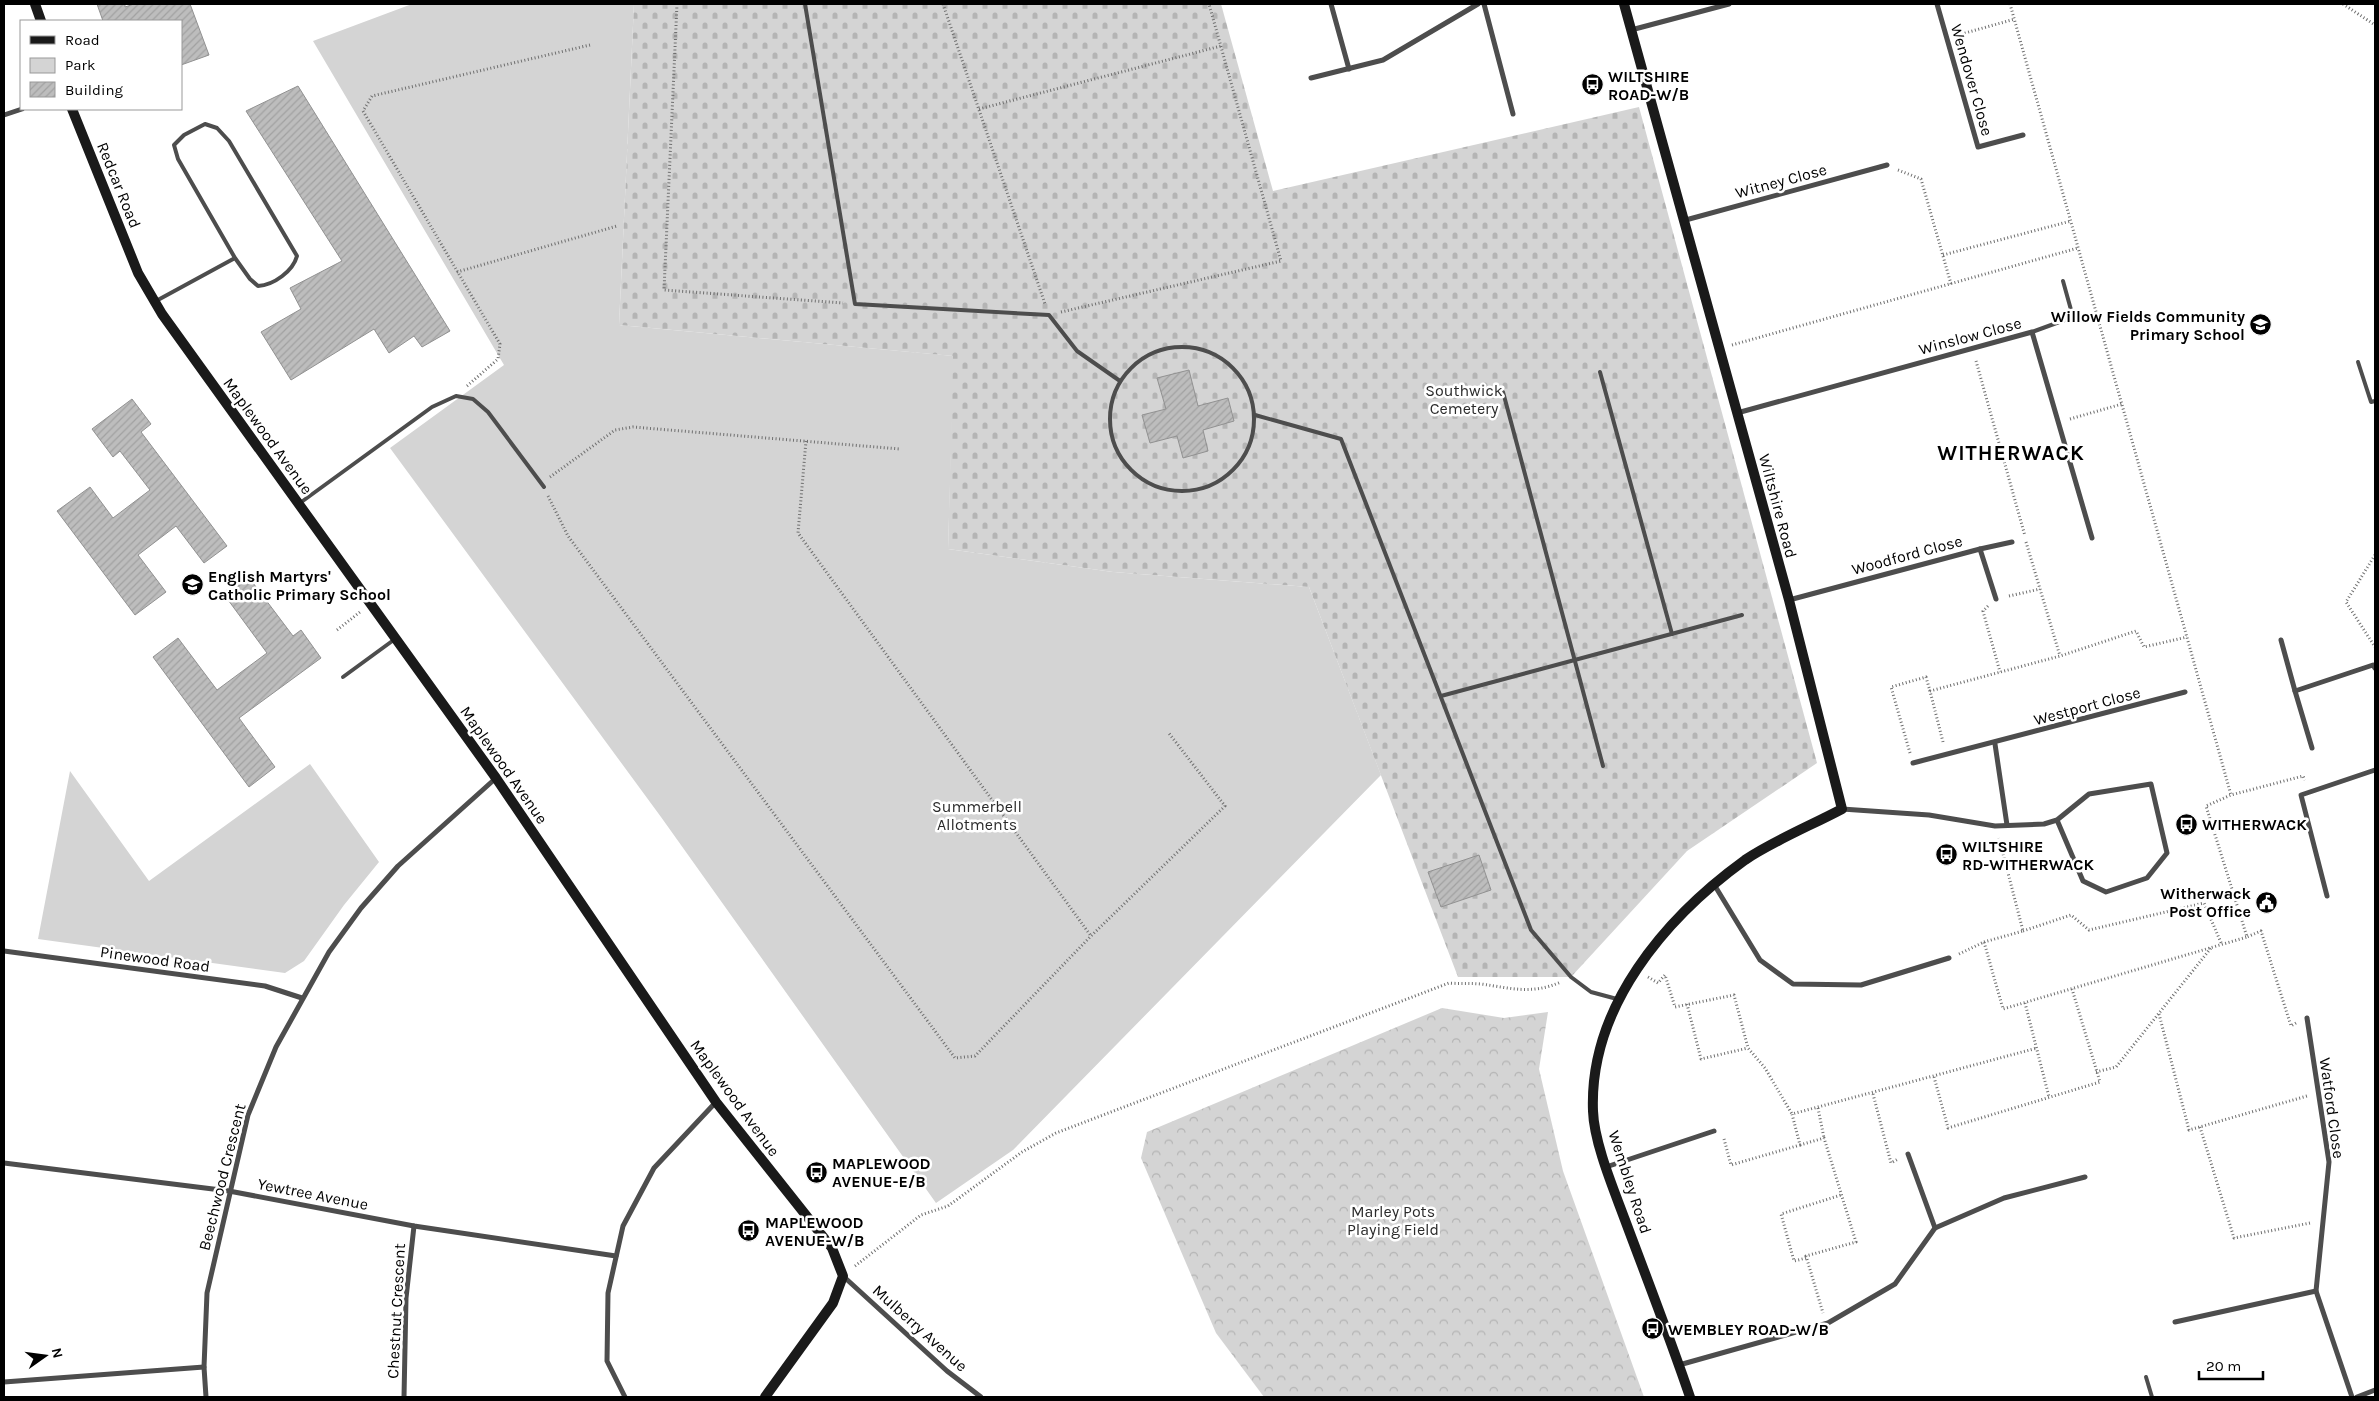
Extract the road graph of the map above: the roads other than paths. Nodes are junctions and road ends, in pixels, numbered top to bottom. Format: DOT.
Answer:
graph roads {
  1 [pos="35,4"];
  2 [pos="805,4"];
  3 [pos="1331,4"];
  4 [pos="1478,4"];
  5 [pos="1484,4"];
  6 [pos="1624,4"];
  7 [pos="1729,4"];
  8 [pos="1937,4"];
  9 [pos="42,20"];
  10 [pos="1631,30"];
  11 [pos="1349,69"];
  12 [pos="1311,78"];
  13 [pos="20,110"];
  14 [pos="72,110"];
  15 [pos="4,114"];
  16 [pos="1513,114"];
  17 [pos="2023,135"];
  18 [pos="1887,165"];
  19 [pos="1682,221"];
  20 [pos="235,258"];
  21 [pos="138,273"];
  22 [pos="2063,281"];
  23 [pos="154,302"];
  24 [pos="2032,332"];
  25 [pos="2358,362"];
  26 [pos="1600,372"];
  27 [pos="1120,382"];
  28 [pos="1503,392"];
  29 [pos="2375,401"];
  30 [pos="1737,413"];
  31 [pos="1255,415"];
  32 [pos="542,485"];
  33 [pos="298,504"];
  34 [pos="2092,538"];
  35 [pos="2012,542"];
  36 [pos="1980,549"];
  37 [pos="1996,599"];
  38 [pos="1789,600"];
  39 [pos="1742,615"];
  40 [pos="1672,634"];
  41 [pos="395,639"];
  42 [pos="2281,640"];
  43 [pos="1575,660"];
  44 [pos="2375,668"];
  45 [pos="343,677"];
  46 [pos="2295,691"];
  47 [pos="2185,692"];
  48 [pos="1441,696"];
  49 [pos="1995,744"];
  50 [pos="2312,748"];
  51 [pos="1913,763"];
  52 [pos="1603,766"];
  53 [pos="2375,770"];
  54 [pos="496,778"];
  55 [pos="1842,809"];
  56 [pos="2057,820"];
  57 [pos="2007,825"];
  58 [pos="1715,886"];
  59 [pos="2326,896"];
  60 [pos="4,952"];
  61 [pos="1949,958"];
  62 [pos="302,998"];
  63 [pos="1619,1000"];
  64 [pos="2307,1018"];
  65 [pos="716,1102"];
  66 [pos="1714,1131"];
  67 [pos="1908,1154"];
  68 [pos="4,1163"];
  69 [pos="1606,1167"];
  70 [pos="2085,1177"];
  71 [pos="229,1191"];
  72 [pos="414,1226"];
  73 [pos="1935,1228"];
  74 [pos="616,1256"];
  75 [pos="843,1276"];
  76 [pos="2316,1291"];
  77 [pos="2175,1322"];
  78 [pos="1679,1364"];
  79 [pos="204,1367"];
  80 [pos="2146,1377"];
  81 [pos="4,1382"];
  82 [pos="2375,1390"];
  83 [pos="206,1397"];
  84 [pos="404,1397"];
  85 [pos="625,1397"];
  86 [pos="765,1397"];
  87 [pos="981,1397"];
  88 [pos="1690,1397"];
  89 [pos="2152,1397"];
  90 [pos="2352,1397"];
  91 [pos="2358,1397"];
  1 -- 9 [label="street"];
  2 -- 27 [label="lane"];
  3 -- 11 [label="street"];
  4 -- 11 [label="street"];
  5 -- 16 [label="street"];
  6 -- 10 [label="street, Wiltshire Road"];
  7 -- 10 [label="street"];
  8 -- 17 [label="street, Wendover Close"];
  10 -- 19 [label="street, Wiltshire Road"];
  11 -- 12 [label="street"];
  13 -- 15 [label="street"];
  14 -- 21 [label="street, Redcar Road"];
  18 -- 19 [label="street, Witney Close"];
  19 -- 30 [label="street, Wiltshire Road"];
  20 -- 20 [label="lane"];
  20 -- 23 [label="lane"];
  21 -- 23 [label="street, Maplewood Avenue"];
  22 -- 24 [label="lane"];
  23 -- 33 [label="street, Maplewood Avenue"];
  24 -- 30 [label="street, Winslow Close"];
  24 -- 34 [label="street, Winslow Close"];
  25 -- 29 [label="lane"];
  26 -- 40 [label="lane"];
  27 -- 31 [label="lane"];
  27 -- 31 [label="lane"];
  28 -- 43 [label="lane"];
  30 -- 38 [label="street, Wiltshire Road"];
  31 -- 48 [label="lane"];
  32 -- 33 [label="lane"];
  33 -- 41 [label="street, Maplewood Avenue"];
  35 -- 36 [label="street"];
  36 -- 37 [label="street, Woodford Close"];
  36 -- 38 [label="street, Woodford Close"];
  38 -- 55 [label="street, Wiltshire Road"];
  39 -- 40 [label="lane"];
  40 -- 43 [label="lane"];
  41 -- 45 [label="lane"];
  41 -- 54 [label="street, Maplewood Avenue"];
  42 -- 46 [label="street"];
  43 -- 48 [label="lane"];
  43 -- 52 [label="lane"];
  44 -- 46 [label="street"];
  46 -- 50 [label="street"];
  47 -- 49 [label="street, Westport Close"];
  48 -- 63 [label="lane"];
  49 -- 51 [label="street, Westport Close"];
  49 -- 57 [label="street"];
  53 -- 59 [label="street"];
  54 -- 62 [label="street, Beechwood Crescent"];
  54 -- 65 [label="street, Maplewood Avenue"];
  55 -- 57 [label="street"];
  55 -- 58 [label="street, Wembley Road"];
  56 -- 56 [label="street"];
  56 -- 57 [label="street"];
  58 -- 61 [label="street"];
  58 -- 63 [label="street, Wembley Road"];
  60 -- 62 [label="street, Pinewood Road"];
  62 -- 71 [label="street, Beechwood Crescent"];
  63 -- 69 [label="street, Wembley Road"];
  64 -- 76 [label="street, Watford Close"];
  65 -- 74 [label="street"];
  65 -- 75 [label="street, Maplewood Avenue"];
  66 -- 69 [label="street"];
  67 -- 73 [label="street"];
  68 -- 71 [label="street, Yewtree Avenue"];
  69 -- 78 [label="street, Wembley Road"];
  70 -- 73 [label="street"];
  71 -- 72 [label="street, Yewtree Avenue"];
  71 -- 79 [label="street, Beechwood Crescent"];
  72 -- 74 [label="street, Yewtree Avenue"];
  72 -- 84 [label="street, Chestnut Crescent"];
  73 -- 78 [label="street"];
  74 -- 85 [label="street"];
  75 -- 86 [label="street"];
  75 -- 87 [label="street, Mulberry Avenue"];
  76 -- 77 [label="street"];
  76 -- 90 [label="street, Watford Close"];
  78 -- 88 [label="street, Wembley Road"];
  79 -- 81 [label="street"];
  79 -- 83 [label="street, Beechwood Crescent"];
  80 -- 89 [label="lane"];
  82 -- 91 [label="street"];
}
